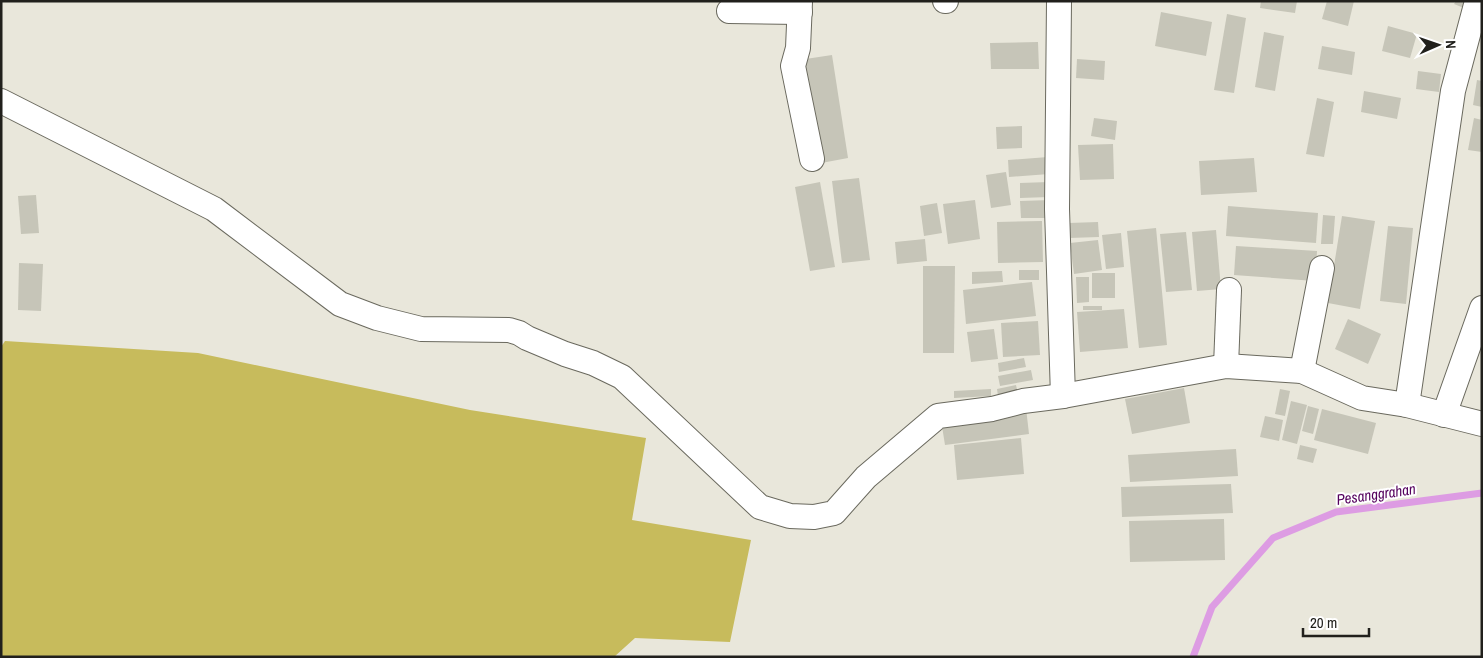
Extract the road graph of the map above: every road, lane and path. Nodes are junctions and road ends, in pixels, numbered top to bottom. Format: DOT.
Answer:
graph roads {
  1 [pos="1059,1"];
  2 [pos="1478,1"];
  3 [pos="802,4"];
  4 [pos="729,11"];
  5 [pos="1,101"];
  6 [pos="812,159"];
  7 [pos="1322,268"];
  8 [pos="1229,290"];
  9 [pos="1482,308"];
  10 [pos="1226,366"];
  11 [pos="1302,371"];
  12 [pos="1062,396"];
  13 [pos="1407,405"];
  14 [pos="1444,414"];
  15 [pos="1482,424"];
  1 -- 12 [label="street"];
  2 -- 13 [label="street"];
  3 -- 4 [label="street"];
  3 -- 6 [label="street"];
  5 -- 12 [label="street"];
  7 -- 11 [label="street"];
  8 -- 10 [label="street"];
  9 -- 14 [label="street"];
  10 -- 11 [label="street"];
  10 -- 12 [label="street"];
  11 -- 13 [label="street"];
  13 -- 14 [label="street"];
  14 -- 15 [label="street"];
}
